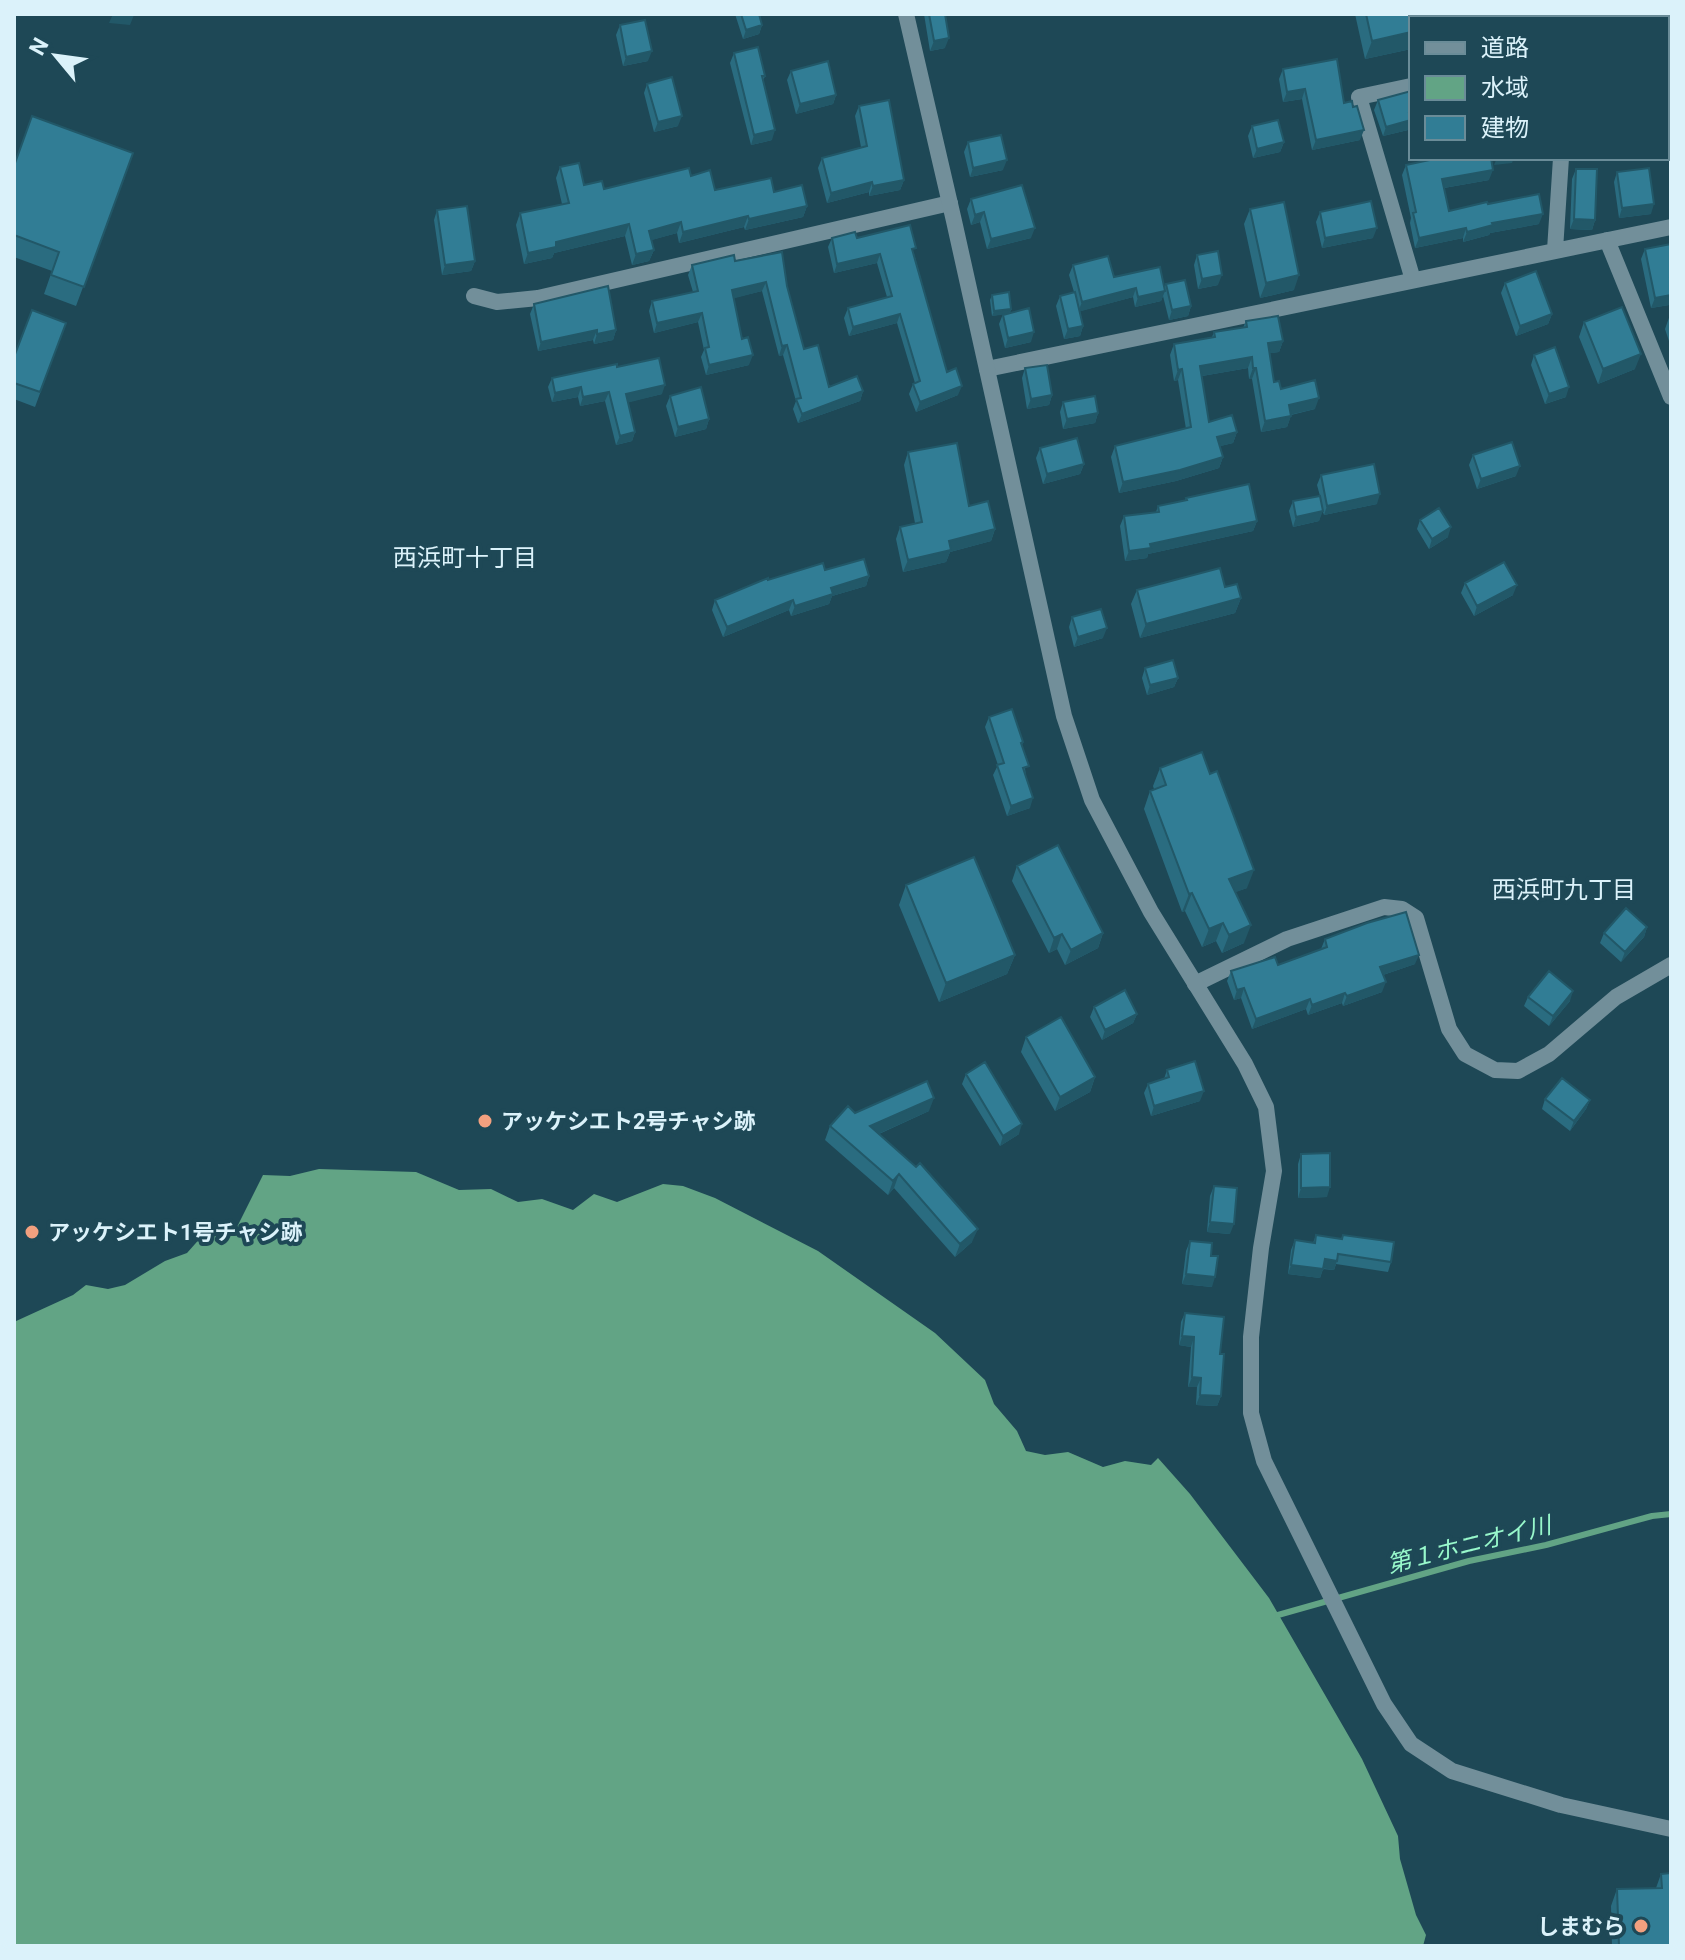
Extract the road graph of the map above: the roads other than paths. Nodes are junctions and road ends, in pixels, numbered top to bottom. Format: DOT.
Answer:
graph roads {
  1 [pos="906,14"];
  2 [pos="1409,86"];
  3 [pos="1561,160"];
  4 [pos="950,203"];
  5 [pos="1671,227"];
  6 [pos="1607,240"];
  7 [pos="1555,250"];
  8 [pos="1413,280"];
  9 [pos="474,296"];
  10 [pos="987,369"];
  11 [pos="1671,397"];
  12 [pos="1671,965"];
  13 [pos="1195,984"];
  14 [pos="1671,1829"];
  1 -- 4 [label="street"];
  2 -- 8 [label="street"];
  3 -- 7 [label="street"];
  4 -- 9 [label="street"];
  4 -- 10 [label="street"];
  5 -- 6 [label="street"];
  6 -- 7 [label="street"];
  6 -- 11 [label="street"];
  7 -- 8 [label="street"];
  8 -- 10 [label="street"];
  10 -- 13 [label="street"];
  12 -- 13 [label="street"];
  13 -- 14 [label="street"];
}
